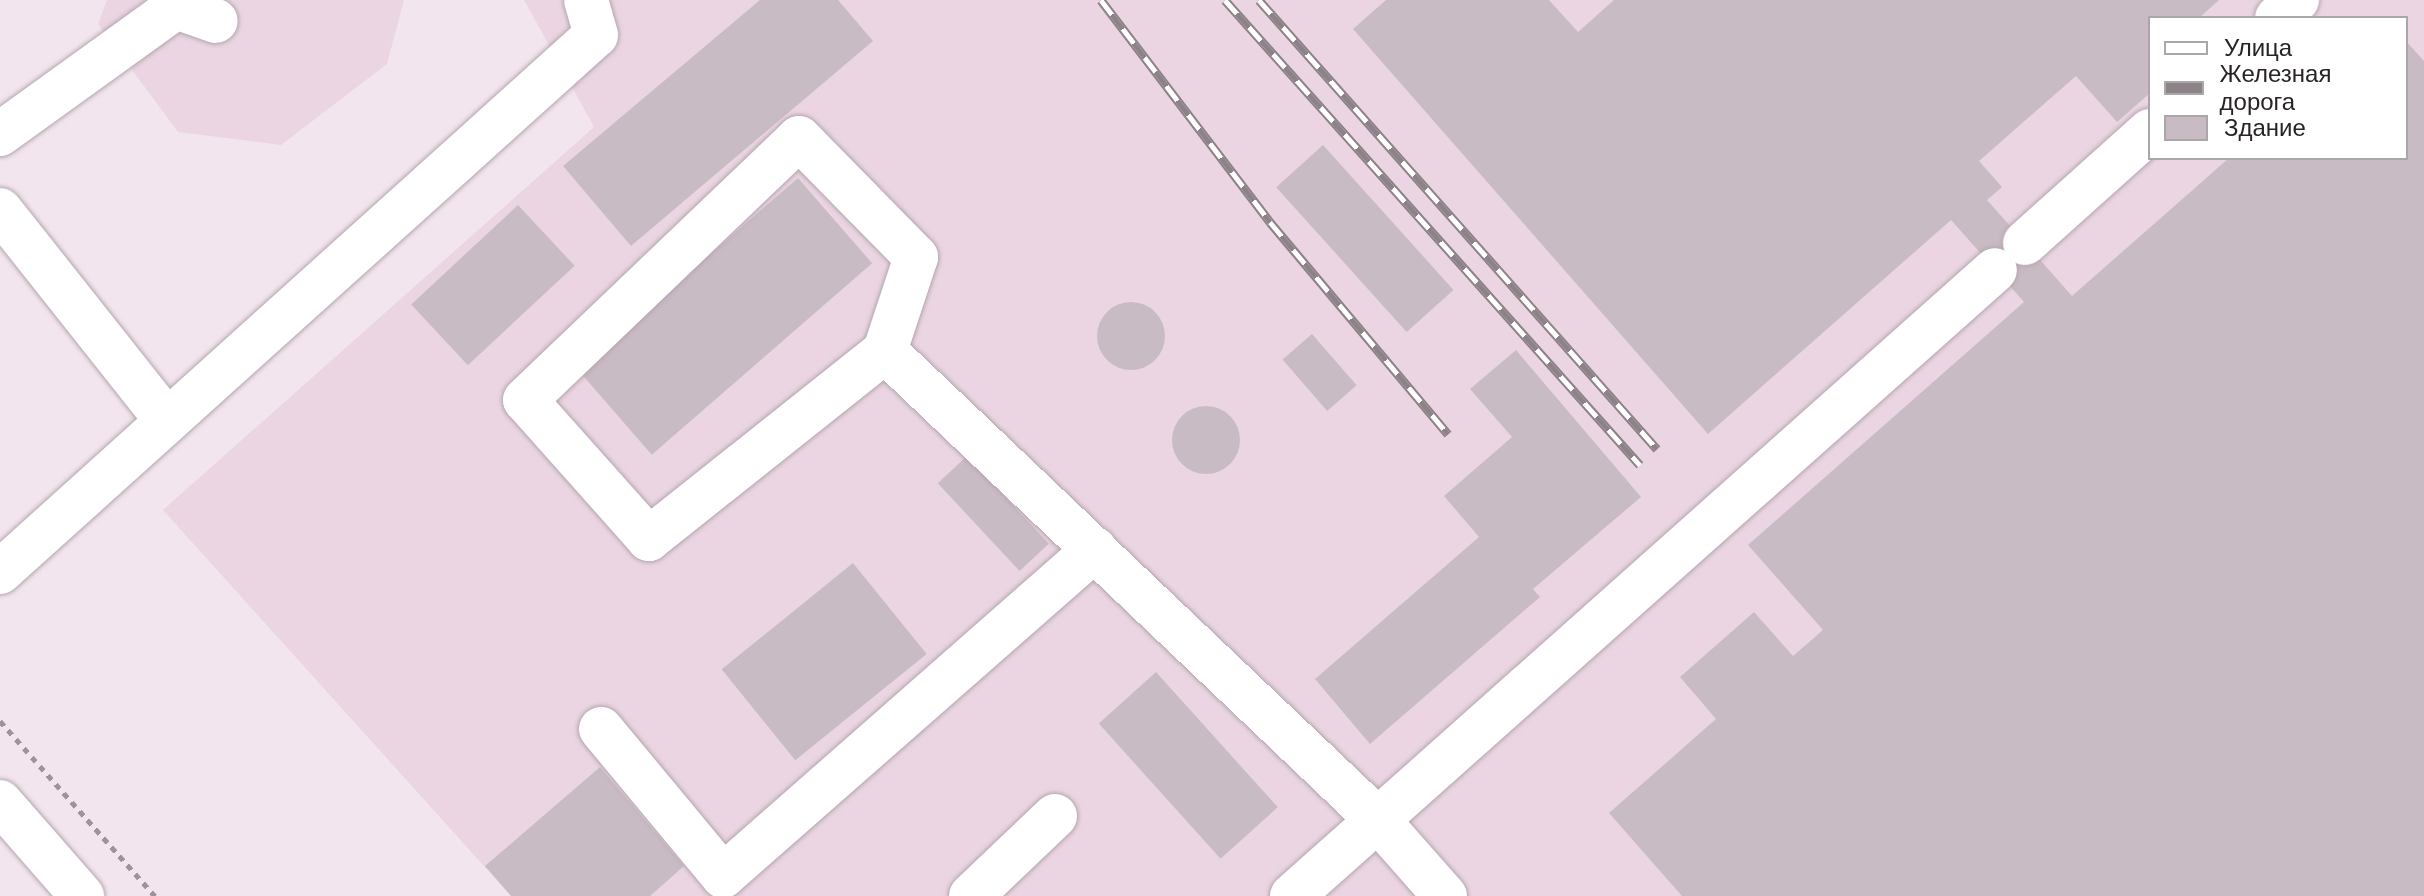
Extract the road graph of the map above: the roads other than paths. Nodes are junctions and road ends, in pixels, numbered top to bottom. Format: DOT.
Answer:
graph roads {
  1 [pos="586,0"];
  2 [pos="2297,0"];
  3 [pos="2279,16"];
  4 [pos="216,21"];
  5 [pos="2148,133"];
  6 [pos="0,134"];
  7 [pos="0,210"];
  8 [pos="885,351"];
  9 [pos="167,421"];
  10 [pos="1095,549"];
  11 [pos="0,572"];
  12 [pos="601,729"];
  13 [pos="0,802"];
  14 [pos="1055,816"];
  15 [pos="1377,819"];
  16 [pos="82,896"];
  17 [pos="971,896"];
  18 [pos="1292,896"];
  19 [pos="1445,896"];
  1 -- 9 [label="lane"];
  2 -- 3 [label="lane"];
  4 -- 6 [label="lane"];
  5 -- 15 [label="lane"];
  7 -- 9 [label="lane"];
  8 -- 8 [label="lane"];
  8 -- 10 [label="lane"];
  9 -- 11 [label="lane"];
  10 -- 12 [label="lane"];
  10 -- 15 [label="lane"];
  13 -- 16 [label="lane"];
  14 -- 17 [label="lane"];
  15 -- 18 [label="lane"];
  15 -- 19 [label="lane"];
}
